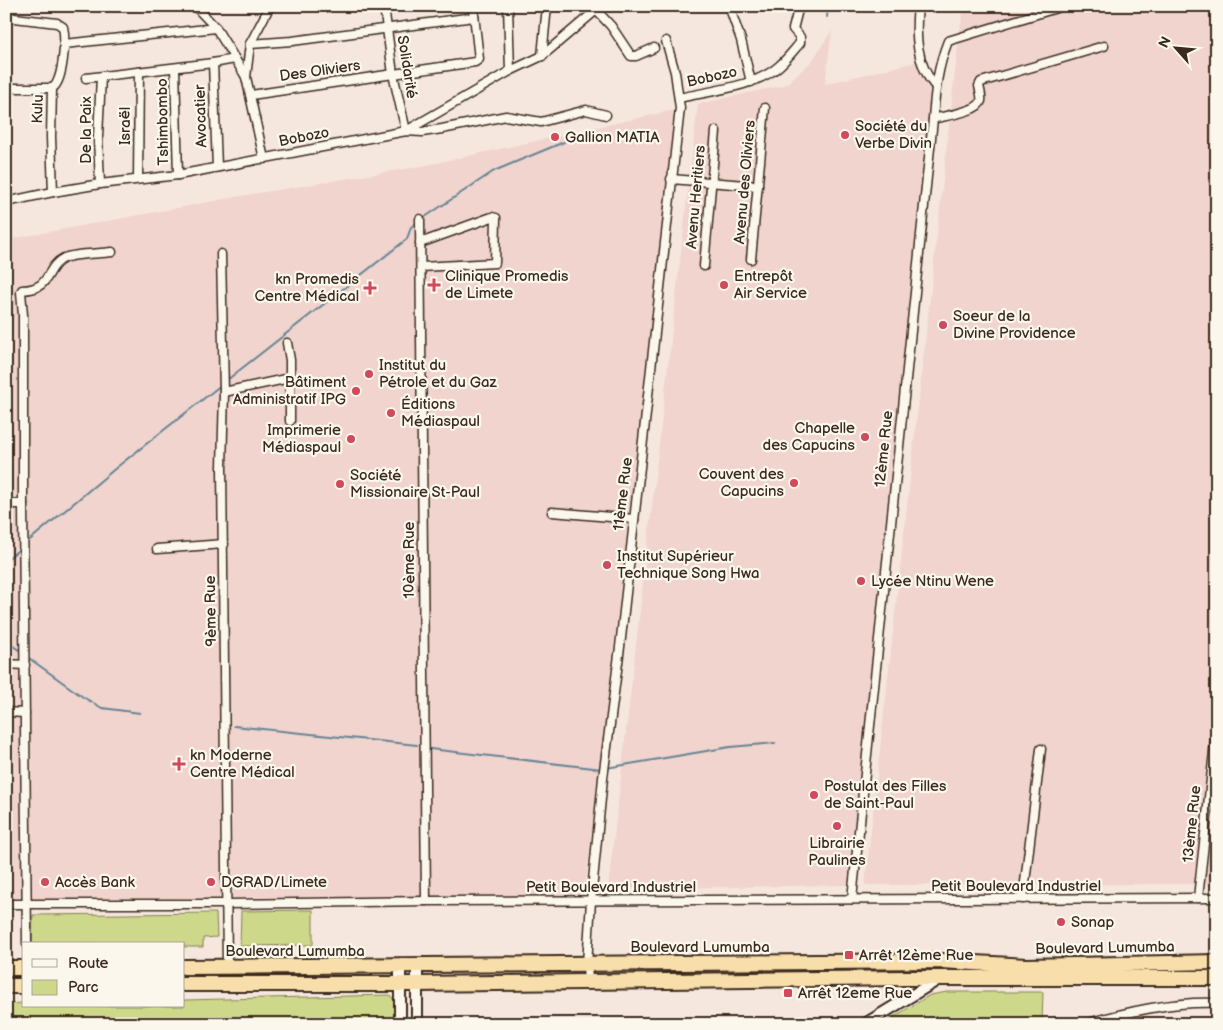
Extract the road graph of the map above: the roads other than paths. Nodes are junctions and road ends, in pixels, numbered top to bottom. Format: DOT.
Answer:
graph roads {
  1 [pos="195,6"];
  2 [pos="270,6"];
  3 [pos="384,6"];
  4 [pos="473,6"];
  5 [pos="508,6"];
  6 [pos="547,6"];
  7 [pos="729,6"];
  8 [pos="799,6"];
  9 [pos="918,6"];
  10 [pos="1063,6"];
  11 [pos="599,8"];
  12 [pos="6,17"];
  13 [pos="474,17"];
  14 [pos="216,28"];
  15 [pos="388,29"];
  16 [pos="666,41"];
  17 [pos="64,44"];
  18 [pos="250,44"];
  19 [pos="1104,46"];
  20 [pos="654,48"];
  21 [pos="542,56"];
  22 [pos="236,59"];
  23 [pos="213,63"];
  24 [pos="175,68"];
  25 [pos="510,71"];
  26 [pos="139,72"];
  27 [pos="393,74"];
  28 [pos="100,76"];
  29 [pos="246,77"];
  30 [pos="86,78"];
  31 [pos="751,82"];
  32 [pos="935,86"];
  33 [pos="6,88"];
  34 [pos="52,88"];
  35 [pos="251,95"];
  36 [pos="679,98"];
  37 [pos="766,108"];
  38 [pos="606,114"];
  39 [pos="933,119"];
  40 [pos="406,131"];
  41 [pos="716,132"];
  42 [pos="264,158"];
  43 [pos="217,167"];
  44 [pos="178,175"];
  45 [pos="138,179"];
  46 [pos="671,179"];
  47 [pos="711,182"];
  48 [pos="100,184"];
  49 [pos="758,186"];
  50 [pos="53,192"];
  51 [pos="6,202"];
  52 [pos="420,220"];
  53 [pos="420,244"];
  54 [pos="112,252"];
  55 [pos="222,254"];
  56 [pos="751,259"];
  57 [pos="704,266"];
  58 [pos="421,267"];
  59 [pos="286,344"];
  60 [pos="290,378"];
  61 [pos="224,392"];
  62 [pos="290,422"];
  63 [pos="6,504"];
  64 [pos="23,504"];
  65 [pos="552,512"];
  66 [pos="634,519"];
  67 [pos="224,544"];
  68 [pos="157,549"];
  69 [pos="6,664"];
  70 [pos="25,665"];
  71 [pos="6,712"];
  72 [pos="25,713"];
  73 [pos="1217,724"];
  74 [pos="1041,749"];
  75 [pos="1198,898"];
  76 [pos="1217,898"];
  77 [pos="852,899"];
  78 [pos="1023,899"];
  79 [pos="426,901"];
  80 [pos="591,901"];
  81 [pos="6,904"];
  82 [pos="26,904"];
  83 [pos="227,904"];
  84 [pos="27,942"];
  85 [pos="1217,962"];
  86 [pos="587,964"];
  87 [pos="400,966"];
  88 [pos="417,966"];
  89 [pos="227,967"];
  90 [pos="6,968"];
  91 [pos="22,968"];
  92 [pos="185,968"];
  93 [pos="1217,978"];
  94 [pos="939,979"];
  95 [pos="588,982"];
  96 [pos="185,984"];
  97 [pos="400,984"];
  98 [pos="417,984"];
  99 [pos="6,986"];
  100 [pos="22,986"];
  101 [pos="1217,1003"];
  102 [pos="400,1024"];
  103 [pos="417,1024"];
  104 [pos="865,1024"];
  105 [pos="1085,1024"];
  1 -- 14 [label="street"];
  2 -- 18 [label="street"];
  3 -- 15 [label="street, Solidarité"];
  4 -- 13 [label="street"];
  5 -- 25 [label="street"];
  6 -- 21 [label="street"];
  7 -- 31 [label="street"];
  8 -- 31 [label="street, Bobozo"];
  9 -- 32 [label="street"];
  10 -- 32 [label="street, 12ème Rue"];
  11 -- 20 [label="street"];
  11 -- 21 [label="street"];
  12 -- 17 [label="street, Kulu"];
  13 -- 15 [label="street"];
  13 -- 27 [label="street"];
  14 -- 17 [label="street"];
  14 -- 22 [label="street"];
  15 -- 18 [label="street"];
  15 -- 27 [label="street, Solidarité"];
  16 -- 36 [label="street, 11ème Rue"];
  17 -- 34 [label="street, Kulu"];
  18 -- 29 [label="street"];
  19 -- 39 [label="street"];
  21 -- 25 [label="street"];
  22 -- 23 [label="street"];
  22 -- 29 [label="street"];
  23 -- 24 [label="street"];
  23 -- 43 [label="street, Avocatier"];
  24 -- 26 [label="street"];
  24 -- 44 [label="street, Tshimbombo"];
  25 -- 40 [label="street"];
  26 -- 28 [label="street"];
  26 -- 45 [label="street, Israël"];
  27 -- 35 [label="street, Des Oliviers"];
  27 -- 40 [label="street, Solidarité"];
  28 -- 30 [label="street"];
  28 -- 48 [label="street, De la Paix"];
  29 -- 35 [label="street"];
  31 -- 36 [label="street, Bobozo"];
  32 -- 39 [label="street, 12ème Rue"];
  33 -- 34 [label="street"];
  34 -- 50 [label="street, Kulu"];
  35 -- 42 [label="street"];
  36 -- 46 [label="street, 11ème Rue"];
  37 -- 49 [label="street, Avenu des Oliviers"];
  38 -- 40 [label="street, Bobozo"];
  39 -- 77 [label="street, 12ème Rue"];
  40 -- 42 [label="street, Bobozo"];
  41 -- 47 [label="street, Avenu Heritiers"];
  42 -- 43 [label="street, Bobozo"];
  43 -- 44 [label="street, Bobozo"];
  44 -- 45 [label="street, Bobozo"];
  45 -- 48 [label="street, Bobozo"];
  46 -- 47 [label="street"];
  46 -- 66 [label="street, 11ème Rue"];
  47 -- 49 [label="street"];
  47 -- 57 [label="street, Avenu Heritiers"];
  48 -- 50 [label="street, Bobozo"];
  49 -- 56 [label="street, Avenu des Oliviers"];
  50 -- 51 [label="street, Bobozo"];
  52 -- 53 [label="street, 10ème Rue"];
  53 -- 58 [label="street, 10ème Rue"];
  53 -- 58 [label="street"];
  54 -- 64 [label="street"];
  55 -- 61 [label="street, 9ème Rue"];
  58 -- 79 [label="street, 10ème Rue"];
  59 -- 60 [label="street"];
  60 -- 61 [label="street"];
  60 -- 62 [label="street"];
  61 -- 67 [label="street, 9ème Rue"];
  63 -- 64 [label="street"];
  64 -- 70 [label="street"];
  65 -- 66 [label="street"];
  66 -- 80 [label="street, 11ème Rue"];
  67 -- 68 [label="street"];
  67 -- 83 [label="street, 9ème Rue"];
  69 -- 70 [label="street"];
  70 -- 72 [label="street"];
  71 -- 72 [label="street"];
  72 -- 82 [label="street"];
  73 -- 75 [label="street, 13ème Rue"];
  74 -- 78 [label="street"];
  75 -- 76 [label="street, Petit Boulevard Industriel"];
  75 -- 78 [label="street, Petit Boulevard Industriel"];
  77 -- 78 [label="street, Petit Boulevard Industriel"];
  77 -- 80 [label="street, Petit Boulevard Industriel"];
  79 -- 80 [label="street, Petit Boulevard Industriel"];
  79 -- 83 [label="street, Petit Boulevard Industriel"];
  80 -- 86 [label="street, 11ème Rue"];
  81 -- 82 [label="street, Petit Boulevard Industriel"];
  82 -- 83 [label="street, Petit Boulevard Industriel"];
  82 -- 84 [label="street"];
  83 -- 89 [label="street, 9ème Rue"];
  85 -- 86 [label="highway, Boulevard Lumumba"];
  86 -- 88 [label="highway, Boulevard Lumumba"];
  86 -- 95 [label="street, 11ème Rue"];
  87 -- 88 [label="highway, Boulevard Lumumba"];
  87 -- 89 [label="highway, Boulevard Lumumba"];
  87 -- 97 [label="street"];
  88 -- 98 [label="street"];
  89 -- 92 [label="highway, Boulevard Lumumba"];
  90 -- 91 [label="highway"];
  93 -- 94 [label="highway, Boulevard Lumumba"];
  94 -- 95 [label="highway, Boulevard Lumumba"];
  94 -- 104 [label="street"];
  95 -- 98 [label="highway, Boulevard Lumumba"];
  96 -- 97 [label="highway, Boulevard Lumumba"];
  97 -- 98 [label="highway, Boulevard Lumumba"];
  97 -- 102 [label="street"];
  98 -- 103 [label="street"];
  99 -- 100 [label="highway"];
  101 -- 105 [label="street"];
}
